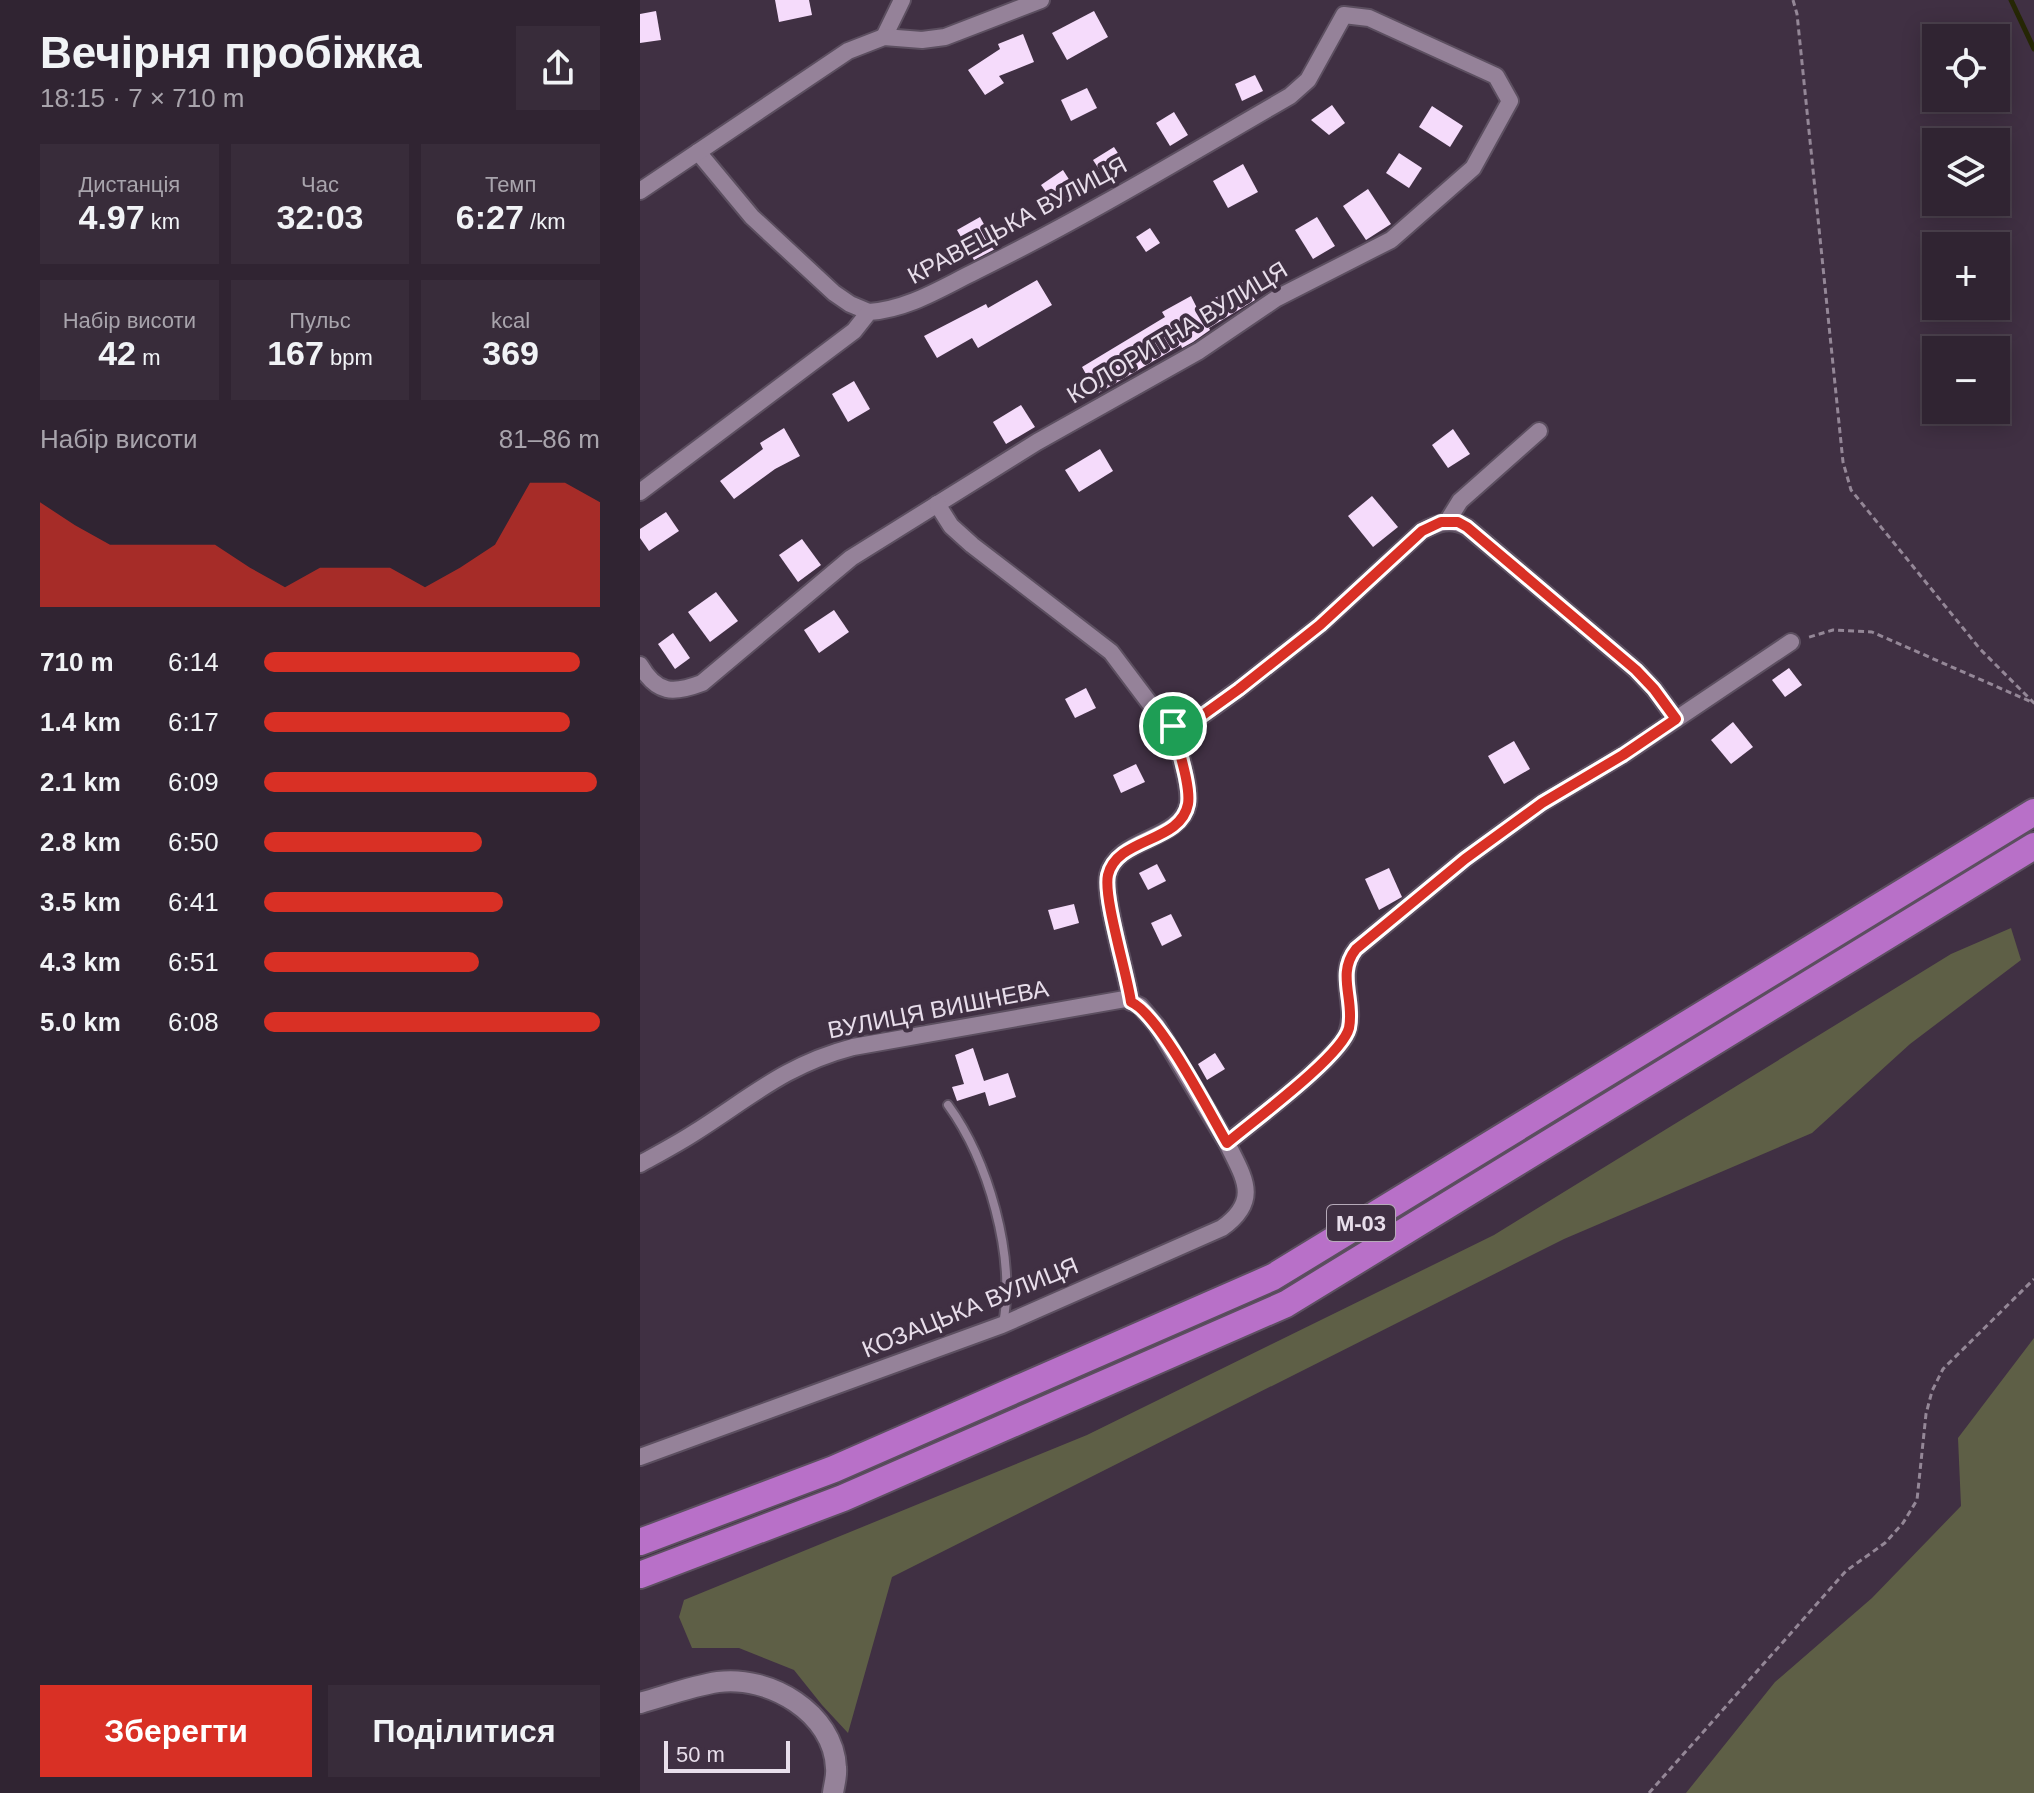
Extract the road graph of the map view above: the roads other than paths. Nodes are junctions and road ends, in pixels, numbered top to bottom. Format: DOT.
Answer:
graph roads {
  1 [pos="902,0"];
  2 [pos="1041,0"];
  3 [pos="884,37"];
  4 [pos="1332,39"];
  5 [pos="698,152"];
  6 [pos="640,191"];
  7 [pos="869,312"];
  8 [pos="1539,431"];
  9 [pos="640,492"];
  10 [pos="937,504"];
  11 [pos="1447,522"];
  12 [pos="1791,642"];
  13 [pos="640,665"];
  14 [pos="1676,719"];
  15 [pos="1173,726"];
  16 [pos="2034,812"];
  17 [pos="2034,846"];
  18 [pos="1131,1002"];
  19 [pos="948,1105"];
  20 [pos="1227,1143"];
  21 [pos="640,1164"];
  22 [pos="1002,1325"];
  23 [pos="640,1457"];
  24 [pos="640,1542"];
  25 [pos="640,1575"];
  26 [pos="640,1703"];
  27 [pos="833,1793"];
  1 -- 3 [label="street"];
  2 -- 3 [label="street"];
  3 -- 5 [label="street"];
  4 -- 7 [label="street, КРАВЕЦЬКА ВУЛИЦЯ"];
  4 -- 10 [label="street, КОЛОРИТНА ВУЛИЦЯ"];
  5 -- 6 [label="street"];
  5 -- 7 [label="street"];
  7 -- 9 [label="street"];
  8 -- 11 [label="street"];
  10 -- 13 [label="street, КОЛОРИТНА ВУЛИЦЯ"];
  10 -- 15 [label="street"];
  11 -- 14 [label="street"];
  11 -- 15 [label="street"];
  12 -- 14 [label="street"];
  14 -- 20 [label="street"];
  15 -- 18 [label="street"];
  16 -- 24 [label="highway, М-03"];
  17 -- 25 [label="highway, М-03"];
  18 -- 20 [label="street, КОЗАЦЬКА ВУЛИЦЯ"];
  18 -- 21 [label="street, ВУЛИЦЯ ВИШНЕВА"];
  19 -- 22 [label="lane"];
  20 -- 22 [label="street, КОЗАЦЬКА ВУЛИЦЯ"];
  22 -- 23 [label="street, КОЗАЦЬКА ВУЛИЦЯ"];
  26 -- 27 [label="street"];
}
